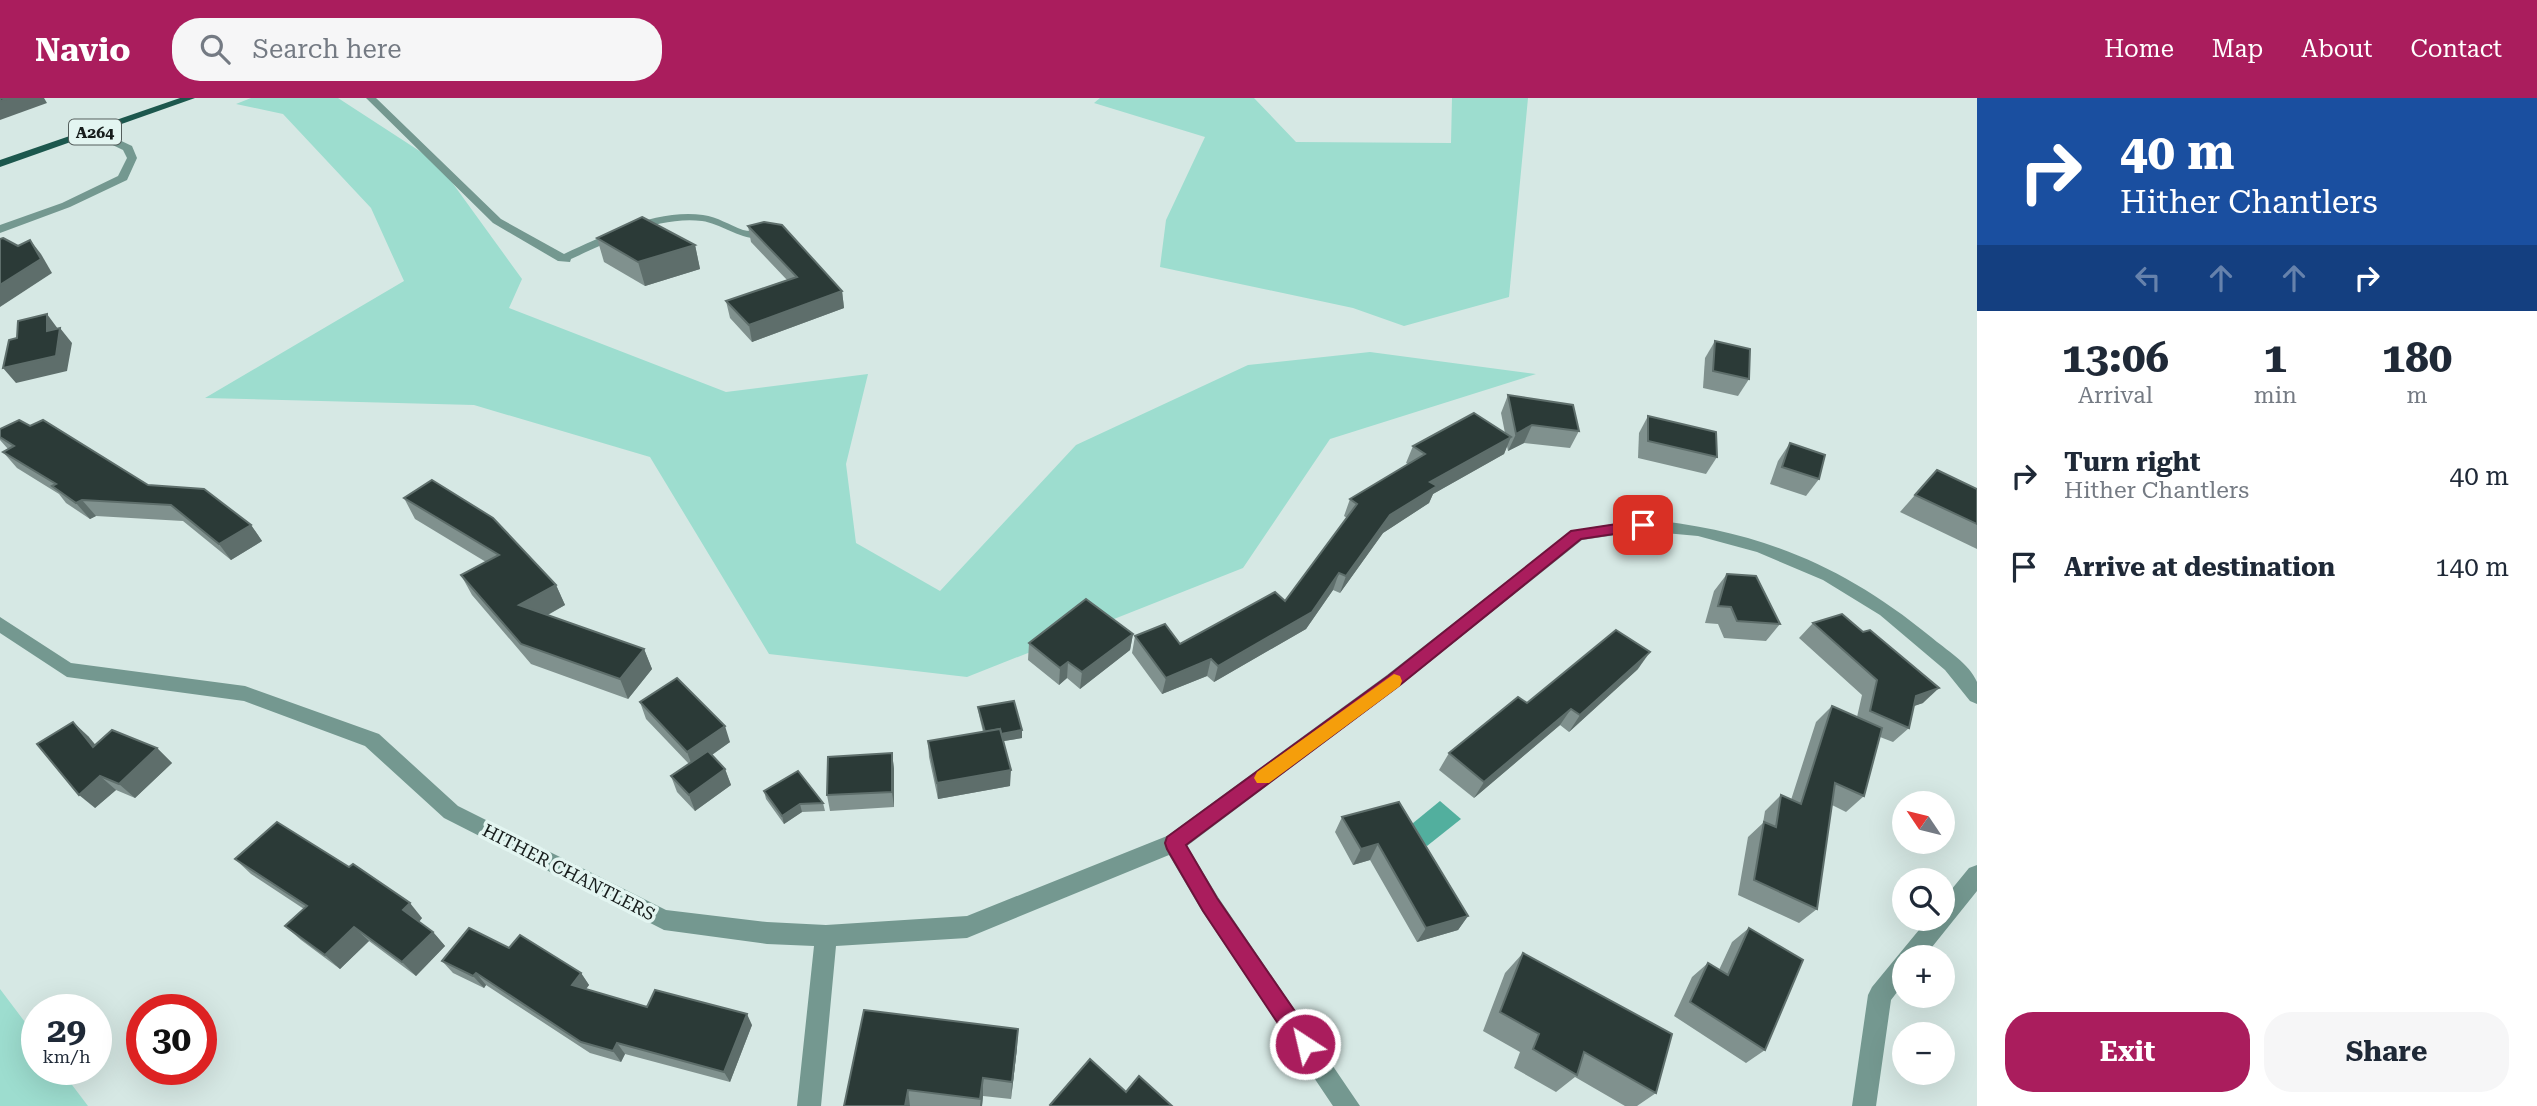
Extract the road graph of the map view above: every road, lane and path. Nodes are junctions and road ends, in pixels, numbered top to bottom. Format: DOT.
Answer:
graph roads {
  1 [pos="190,98"];
  2 [pos="371,98"];
  3 [pos="94,132"];
  4 [pos="0,164"];
  5 [pos="0,229"];
  6 [pos="787,235"];
  7 [pos="0,624"];
  8 [pos="1977,696"];
  9 [pos="1174,843"];
  10 [pos="1977,875"];
  11 [pos="1955,902"];
  12 [pos="1931,931"];
  13 [pos="826,936"];
  14 [pos="1920,945"];
  15 [pos="1892,980"];
  16 [pos="809,1106"];
  17 [pos="1348,1106"];
  18 [pos="1864,1106"];
  1 -- 3 [label="main road, A264"];
  2 -- 6 [label="lane"];
  3 -- 4 [label="main road, A264"];
  3 -- 5 [label="street"];
  7 -- 13 [label="street, HITHER CHANTLERS"];
  8 -- 9 [label="street, HITHER CHANTLERS"];
  9 -- 13 [label="street, HITHER CHANTLERS"];
  9 -- 17 [label="street"];
  10 -- 11 [label="street"];
  12 -- 14 [label="street"];
  13 -- 16 [label="street"];
  15 -- 18 [label="street"];
}
